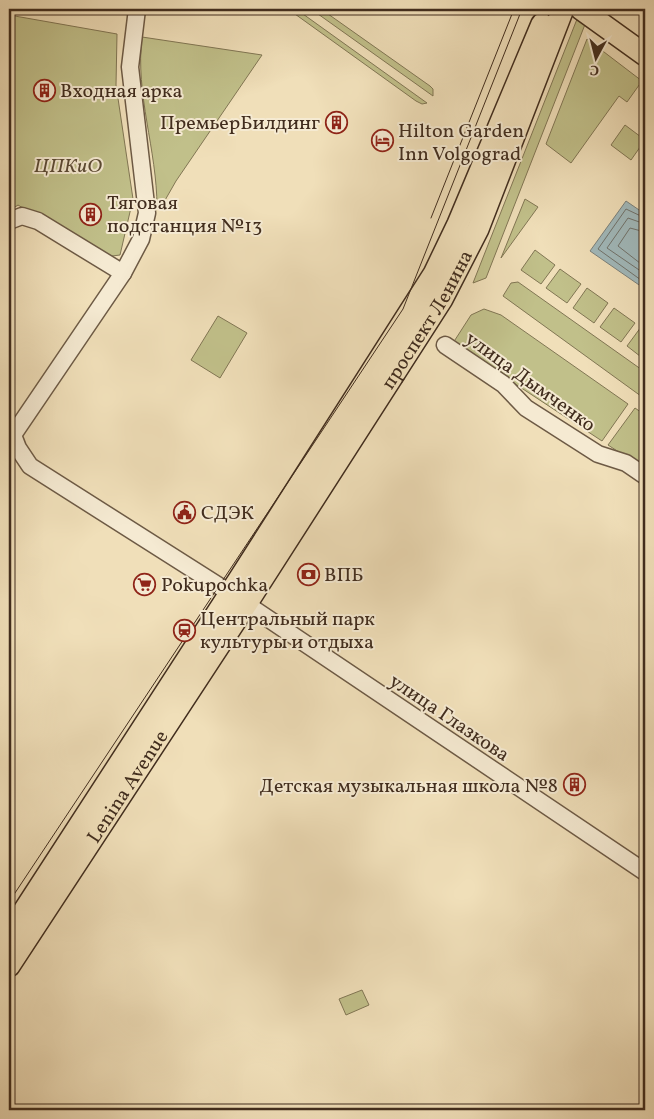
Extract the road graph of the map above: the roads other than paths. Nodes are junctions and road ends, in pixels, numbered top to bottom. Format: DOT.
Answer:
graph roads {
  1 [pos="137,9"];
  2 [pos="548,9"];
  3 [pos="563,9"];
  4 [pos="581,9"];
  5 [pos="645,55"];
  6 [pos="9,221"];
  7 [pos="123,273"];
  8 [pos="445,346"];
  9 [pos="645,476"];
  10 [pos="238,600"];
  11 [pos="645,872"];
  12 [pos="9,934"];
  13 [pos="9,966"];
  1 -- 7 [label="street"];
  2 -- 10 [label="main road, проспект Ленина"];
  3 -- 10 [label="main road, проспект Ленина"];
  4 -- 5 [label="main road"];
  6 -- 7 [label="street"];
  7 -- 10 [label="street, улица Глазкова"];
  8 -- 9 [label="street, улица Дымченко"];
  10 -- 11 [label="street, улица Глазкова"];
  10 -- 12 [label="main road, Lenina Avenue"];
  10 -- 13 [label="main road, Lenina Avenue"];
}
